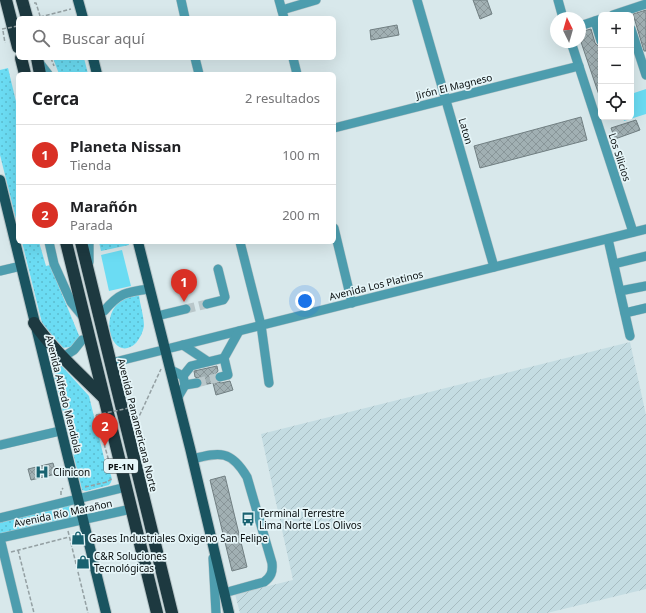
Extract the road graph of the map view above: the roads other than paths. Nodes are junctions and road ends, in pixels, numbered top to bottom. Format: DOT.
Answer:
graph roads {
  1 [pos="6,0"];
  2 [pos="181,0"];
  3 [pos="279,0"];
  4 [pos="316,0"];
  5 [pos="417,0"];
  6 [pos="558,0"];
  7 [pos="28,2"];
  8 [pos="75,4"];
  9 [pos="646,4"];
  10 [pos="561,12"];
  11 [pos="628,12"];
  12 [pos="283,14"];
  13 [pos="27,16"];
  14 [pos="82,16"];
  15 [pos="185,16"];
  16 [pos="598,20"];
  17 [pos="586,24"];
  18 [pos="634,38"];
  19 [pos="16,39"];
  20 [pos="573,48"];
  21 [pos="22,60"];
  22 [pos="37,60"];
  23 [pos="39,60"];
  24 [pos="93,60"];
  25 [pos="196,60"];
  26 [pos="294,60"];
  27 [pos="579,66"];
  28 [pos="51,71"];
  29 [pos="24,72"];
  30 [pos="40,72"];
  31 [pos="96,72"];
  32 [pos="198,72"];
  33 [pos="296,72"];
  34 [pos="646,75"];
  35 [pos="446,100"];
  36 [pos="336,128"];
  37 [pos="0,180"];
  38 [pos="646,229"];
  39 [pos="633,232"];
  40 [pos="336,236"];
  41 [pos="608,239"];
  42 [pos="49,244"];
  43 [pos="66,244"];
  44 [pos="82,244"];
  45 [pos="89,244"];
  46 [pos="138,244"];
  47 [pos="241,244"];
  48 [pos="646,256"];
  49 [pos="614,264"];
  50 [pos="21,266"];
  51 [pos="494,267"];
  52 [pos="218,269"];
  53 [pos="0,271"];
  54 [pos="89,274"];
  55 [pos="646,286"];
  56 [pos="149,289"];
  57 [pos="620,292"];
  58 [pos="352,303"];
  59 [pos="207,304"];
  60 [pos="646,308"];
  61 [pos="186,309"];
  62 [pos="104,312"];
  63 [pos="625,313"];
  64 [pos="157,316"];
  65 [pos="85,320"];
  66 [pos="34,322"];
  67 [pos="261,325"];
  68 [pos="239,331"];
  69 [pos="630,336"];
  70 [pos="82,340"];
  71 [pos="182,345"];
  72 [pos="166,349"];
  73 [pos="63,357"];
  74 [pos="224,358"];
  75 [pos="207,361"];
  76 [pos="111,363"];
  77 [pos="166,369"];
  78 [pos="183,376"];
  79 [pos="220,377"];
  80 [pos="196,383"];
  81 [pos="269,383"];
  82 [pos="185,386"];
  83 [pos="178,397"];
  84 [pos="104,398"];
  85 [pos="60,431"];
  86 [pos="0,445"];
  87 [pos="193,459"];
  88 [pos="126,487"];
  89 [pos="78,499"];
  90 [pos="131,509"];
  91 [pos="0,518"];
  92 [pos="83,519"];
  93 [pos="0,538"];
  94 [pos="212,541"];
  95 [pos="224,593"];
  96 [pos="18,613"];
  97 [pos="106,613"];
  98 [pos="157,613"];
  99 [pos="172,613"];
  100 [pos="216,613"];
  101 [pos="229,613"];
  1 -- 19 [label="highway"];
  2 -- 15 [label="street"];
  3 -- 12 [label="street"];
  4 -- 12 [label="street"];
  5 -- 35 [label="street, Laton"];
  6 -- 10 [label="street"];
  7 -- 13 [label="highway"];
  8 -- 14 [label="main road"];
  9 -- 11 [label="street"];
  16 -- 17 [label="street"];
  18 -- 34 [label="street"];
  20 -- 27 [label="street, Los Silicios"];
  21 -- 29 [label="highway"];
  22 -- 30 [label="highway"];
  23 -- 28 [label="street"];
  24 -- 31 [label="main road"];
  25 -- 32 [label="street"];
  26 -- 33 [label="street"];
  27 -- 35 [label="street, Jirón El Magneso"];
  27 -- 39 [label="street, Los Silicios"];
  35 -- 36 [label="street, Jirón El Magneso"];
  35 -- 51 [label="street, Laton"];
  37 -- 50 [label="main road, Avenida Alfredo Mendiola"];
  38 -- 39 [label="street, Avenida Los Platinos"];
  39 -- 41 [label="street, Avenida Los Platinos"];
  40 -- 58 [label="street"];
  41 -- 49 [label="street"];
  41 -- 51 [label="street, Avenida Los Platinos"];
  42 -- 65 [label="street"];
  43 -- 65 [label="highway, PE-1N"];
  44 -- 54 [label="highway, Avenida Panamericana Norte / PE-1N"];
  45 -- 54 [label="street"];
  46 -- 56 [label="main road"];
  47 -- 67 [label="street"];
  48 -- 49 [label="street"];
  49 -- 57 [label="street"];
  50 -- 53 [label="street"];
  50 -- 66 [label="main road, Avenida Alfredo Mendiola"];
  51 -- 58 [label="street, Avenida Los Platinos"];
  52 -- 59 [label="street"];
  54 -- 76 [label="highway, Avenida Panamericana Norte / PE-1N"];
  55 -- 57 [label="street"];
  56 -- 62 [label="street"];
  56 -- 64 [label="main road"];
  57 -- 63 [label="street"];
  58 -- 67 [label="street, Avenida Los Platinos"];
  60 -- 63 [label="street"];
  61 -- 64 [label="street"];
  63 -- 69 [label="street"];
  64 -- 72 [label="main road"];
  65 -- 84 [label="highway, PE-1N"];
  66 -- 73 [label="highway"];
  66 -- 85 [label="main road, Avenida Alfredo Mendiola"];
  67 -- 68 [label="street, Avenida Los Platinos"];
  67 -- 81 [label="street"];
  68 -- 71 [label="street, Avenida Los Platinos"];
  68 -- 74 [label="street"];
  70 -- 73 [label="street"];
  71 -- 72 [label="street, Avenida Los Platinos"];
  71 -- 75 [label="street"];
  72 -- 76 [label="street, Avenida Los Platinos"];
  72 -- 77 [label="main road"];
  73 -- 84 [label="highway"];
  74 -- 75 [label="street"];
  74 -- 79 [label="street"];
  75 -- 78 [label="street"];
  76 -- 99 [label="highway, Avenida Panamericana Norte / PE-1N"];
  77 -- 78 [label="street"];
  77 -- 83 [label="main road"];
  78 -- 82 [label="street"];
  80 -- 82 [label="street"];
  82 -- 83 [label="street"];
  83 -- 87 [label="main road"];
  84 -- 88 [label="highway, PE-1N"];
  85 -- 86 [label="street"];
  85 -- 89 [label="main road, Avenida Alfredo Mendiola"];
  87 -- 94 [label="main road"];
  87 -- 95 [label="street"];
  88 -- 89 [label="street, Avenida Río Marañon"];
  88 -- 90 [label="highway, PE-1N"];
  89 -- 91 [label="street, Avenida Río Marañon"];
  89 -- 92 [label="main road, Avenida Alfredo Mendiola"];
  90 -- 92 [label="street, Avenida Río Marañon"];
  90 -- 98 [label="highway, PE-1N"];
  92 -- 93 [label="street, Avenida Río Marañon"];
  92 -- 97 [label="main road, Avenida Alfredo Mendiola"];
  93 -- 96 [label="street"];
  94 -- 95 [label="main road"];
  94 -- 100 [label="street"];
  95 -- 101 [label="main road"];
}
